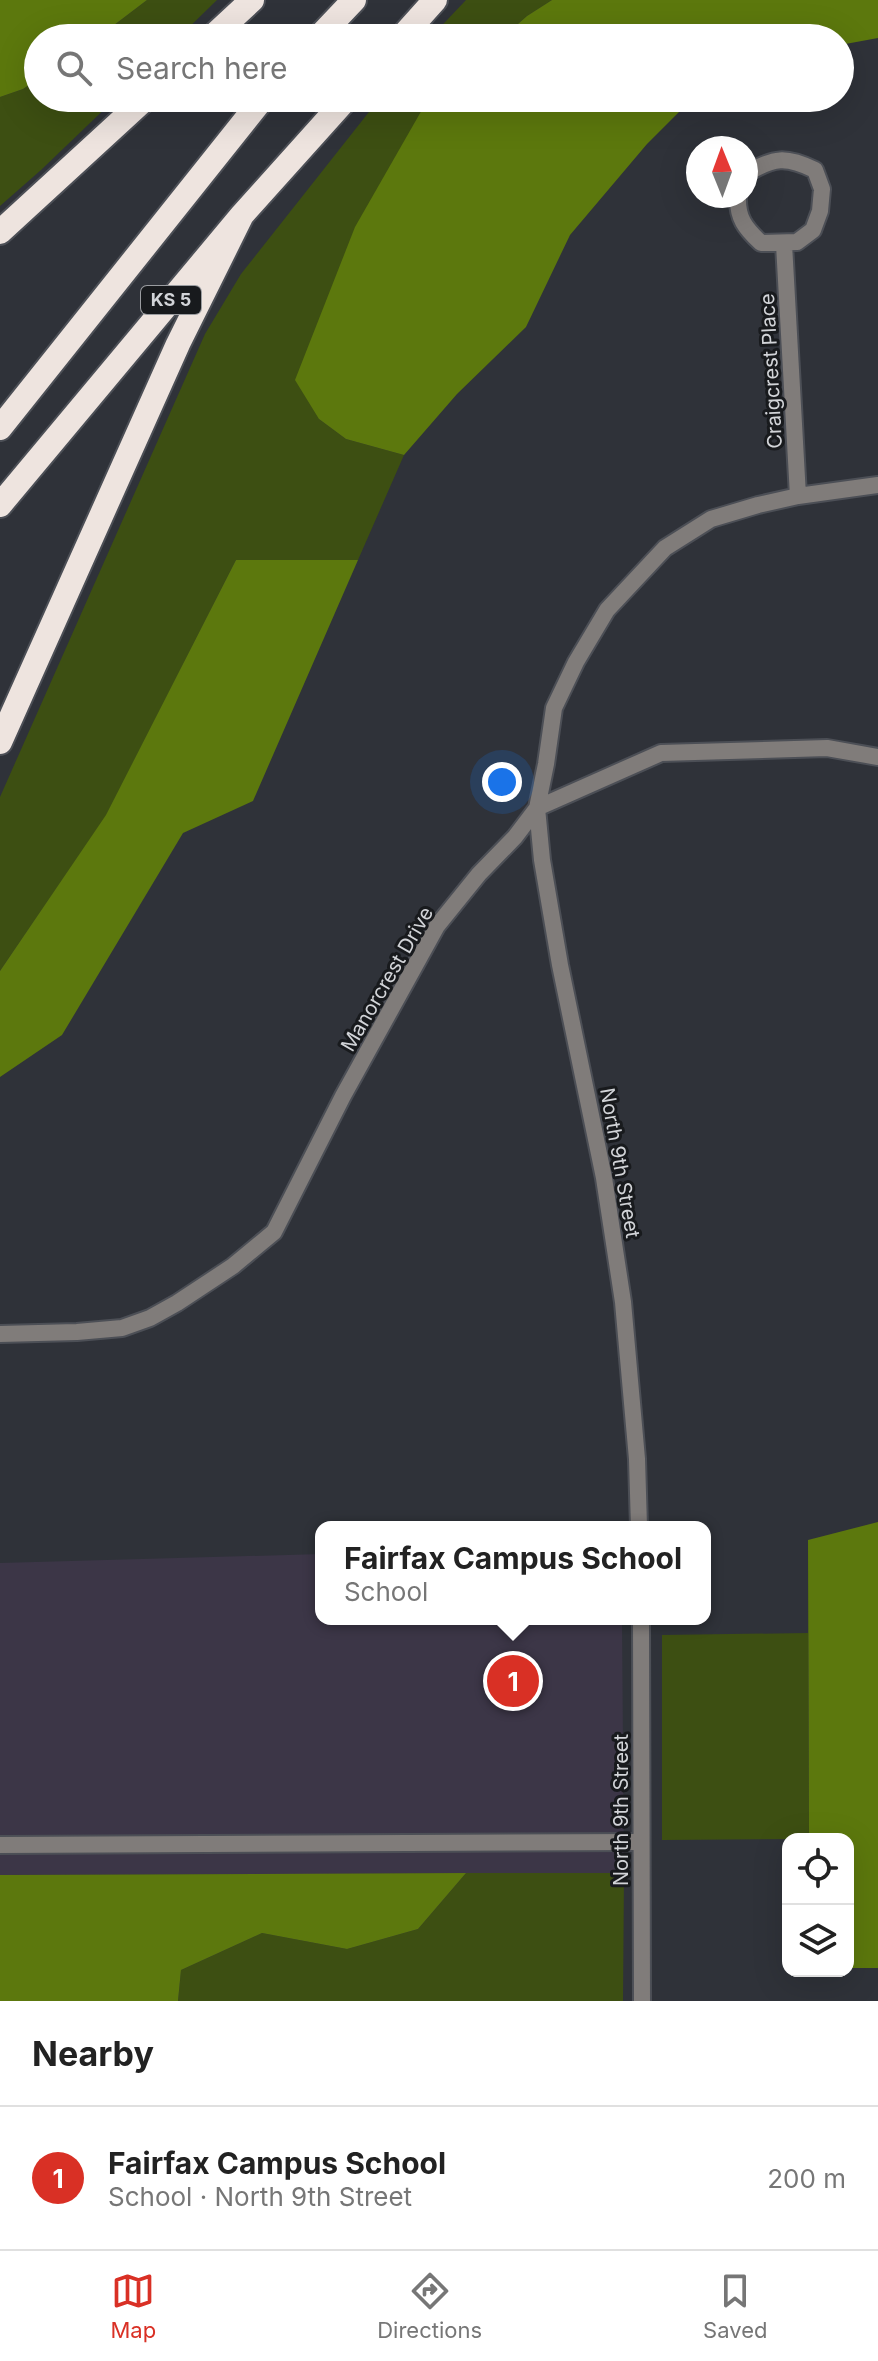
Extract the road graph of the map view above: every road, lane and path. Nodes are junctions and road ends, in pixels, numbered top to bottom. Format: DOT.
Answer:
graph roads {
  1 [pos="252,0"];
  2 [pos="354,0"];
  3 [pos="435,0"];
  4 [pos="226,24"];
  5 [pos="331,24"];
  6 [pos="414,24"];
  7 [pos="131,112"];
  8 [pos="252,112"];
  9 [pos="334,112"];
  10 [pos="758,167"];
  11 [pos="737,208"];
  12 [pos="242,215"];
  13 [pos="0,232"];
  14 [pos="784,244"];
  15 [pos="0,428"];
  16 [pos="878,485"];
  17 [pos="798,496"];
  18 [pos="0,505"];
  19 [pos="0,742"];
  20 [pos="878,757"];
  21 [pos="537,808"];
  22 [pos="0,1334"];
  23 [pos="639,1521"];
  24 [pos="641,1625"];
  25 [pos="641,1842"];
  26 [pos="0,1845"];
  27 [pos="642,2001"];
  1 -- 4 [label="highway"];
  2 -- 5 [label="highway"];
  3 -- 6 [label="highway"];
  7 -- 13 [label="highway"];
  8 -- 15 [label="highway, KS 5"];
  9 -- 12 [label="highway, KS 5"];
  10 -- 14 [label="street"];
  11 -- 14 [label="street"];
  12 -- 18 [label="highway, KS 5"];
  12 -- 19 [label="highway"];
  14 -- 17 [label="street, Craigcrest Place"];
  16 -- 17 [label="street"];
  17 -- 21 [label="street"];
  20 -- 21 [label="street, Manorcrest Drive"];
  21 -- 22 [label="street, Manorcrest Drive"];
  21 -- 23 [label="street, North 9th Street"];
  24 -- 25 [label="street, North 9th Street"];
  25 -- 26 [label="street"];
  25 -- 27 [label="street, North 9th Street"];
}
